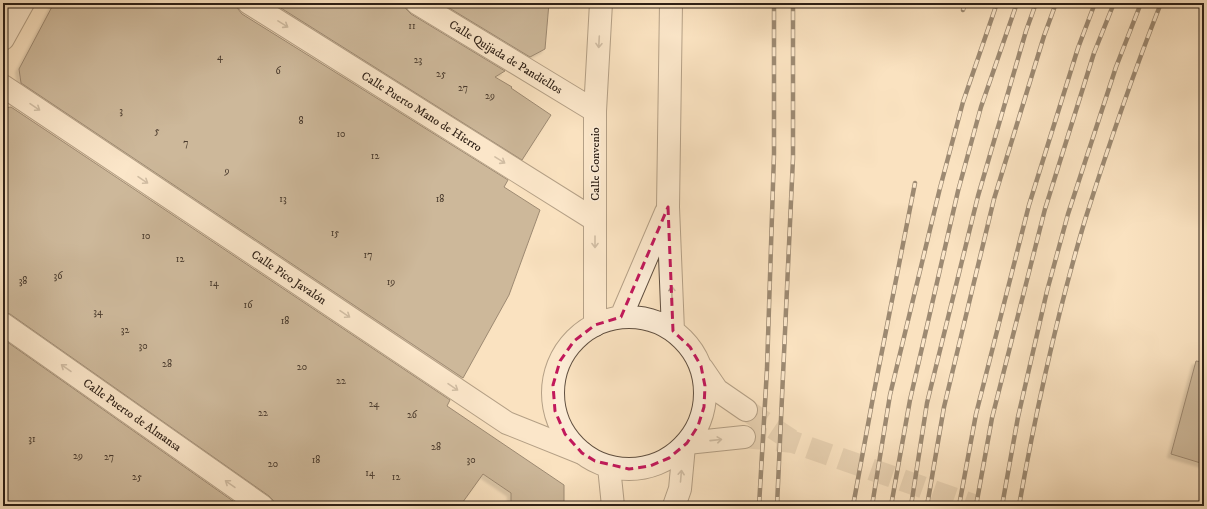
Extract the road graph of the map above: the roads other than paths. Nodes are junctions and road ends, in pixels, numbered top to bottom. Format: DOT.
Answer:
graph roads {
  1 [pos="23,3"];
  2 [pos="250,3"];
  3 [pos="417,3"];
  4 [pos="601,3"];
  5 [pos="671,3"];
  6 [pos="3,39"];
  7 [pos="3,86"];
  8 [pos="595,111"];
  9 [pos="668,207"];
  10 [pos="595,220"];
  11 [pos="621,317"];
  12 [pos="3,324"];
  13 [pos="595,325"];
  14 [pos="673,331"];
  15 [pos="701,366"];
  16 [pos="746,410"];
  17 [pos="744,437"];
  18 [pos="686,444"];
  19 [pos="582,453"];
  20 [pos="609,467"];
  21 [pos="262,506"];
  22 [pos="613,506"];
  23 [pos="674,506"];
  1 -- 6 [label="street"];
  2 -- 10 [label="street, Calle Puerto Mano de Hierro, one-way"];
  3 -- 8 [label="street, Calle Quijada de Pandiellos"];
  4 -- 8 [label="street, Calle Convenio, one-way"];
  5 -- 9 [label="street"];
  7 -- 19 [label="street, Calle Pico Javalón, one-way"];
  8 -- 10 [label="street, Calle Convenio"];
  9 -- 11 [label="street"];
  14 -- 9 [label="street, one-way"];
  10 -- 13 [label="street, Calle Convenio, one-way"];
  11 -- 13 [label="street"];
  11 -- 14 [label="street"];
  21 -- 12 [label="street, Calle Puerto de Almansa, one-way"];
  13 -- 19 [label="street"];
  14 -- 15 [label="street"];
  15 -- 16 [label="street"];
  15 -- 18 [label="street"];
  18 -- 17 [label="street, one-way"];
  18 -- 20 [label="street"];
  23 -- 18 [label="street, one-way"];
  19 -- 20 [label="street"];
  20 -- 22 [label="street"];
}
